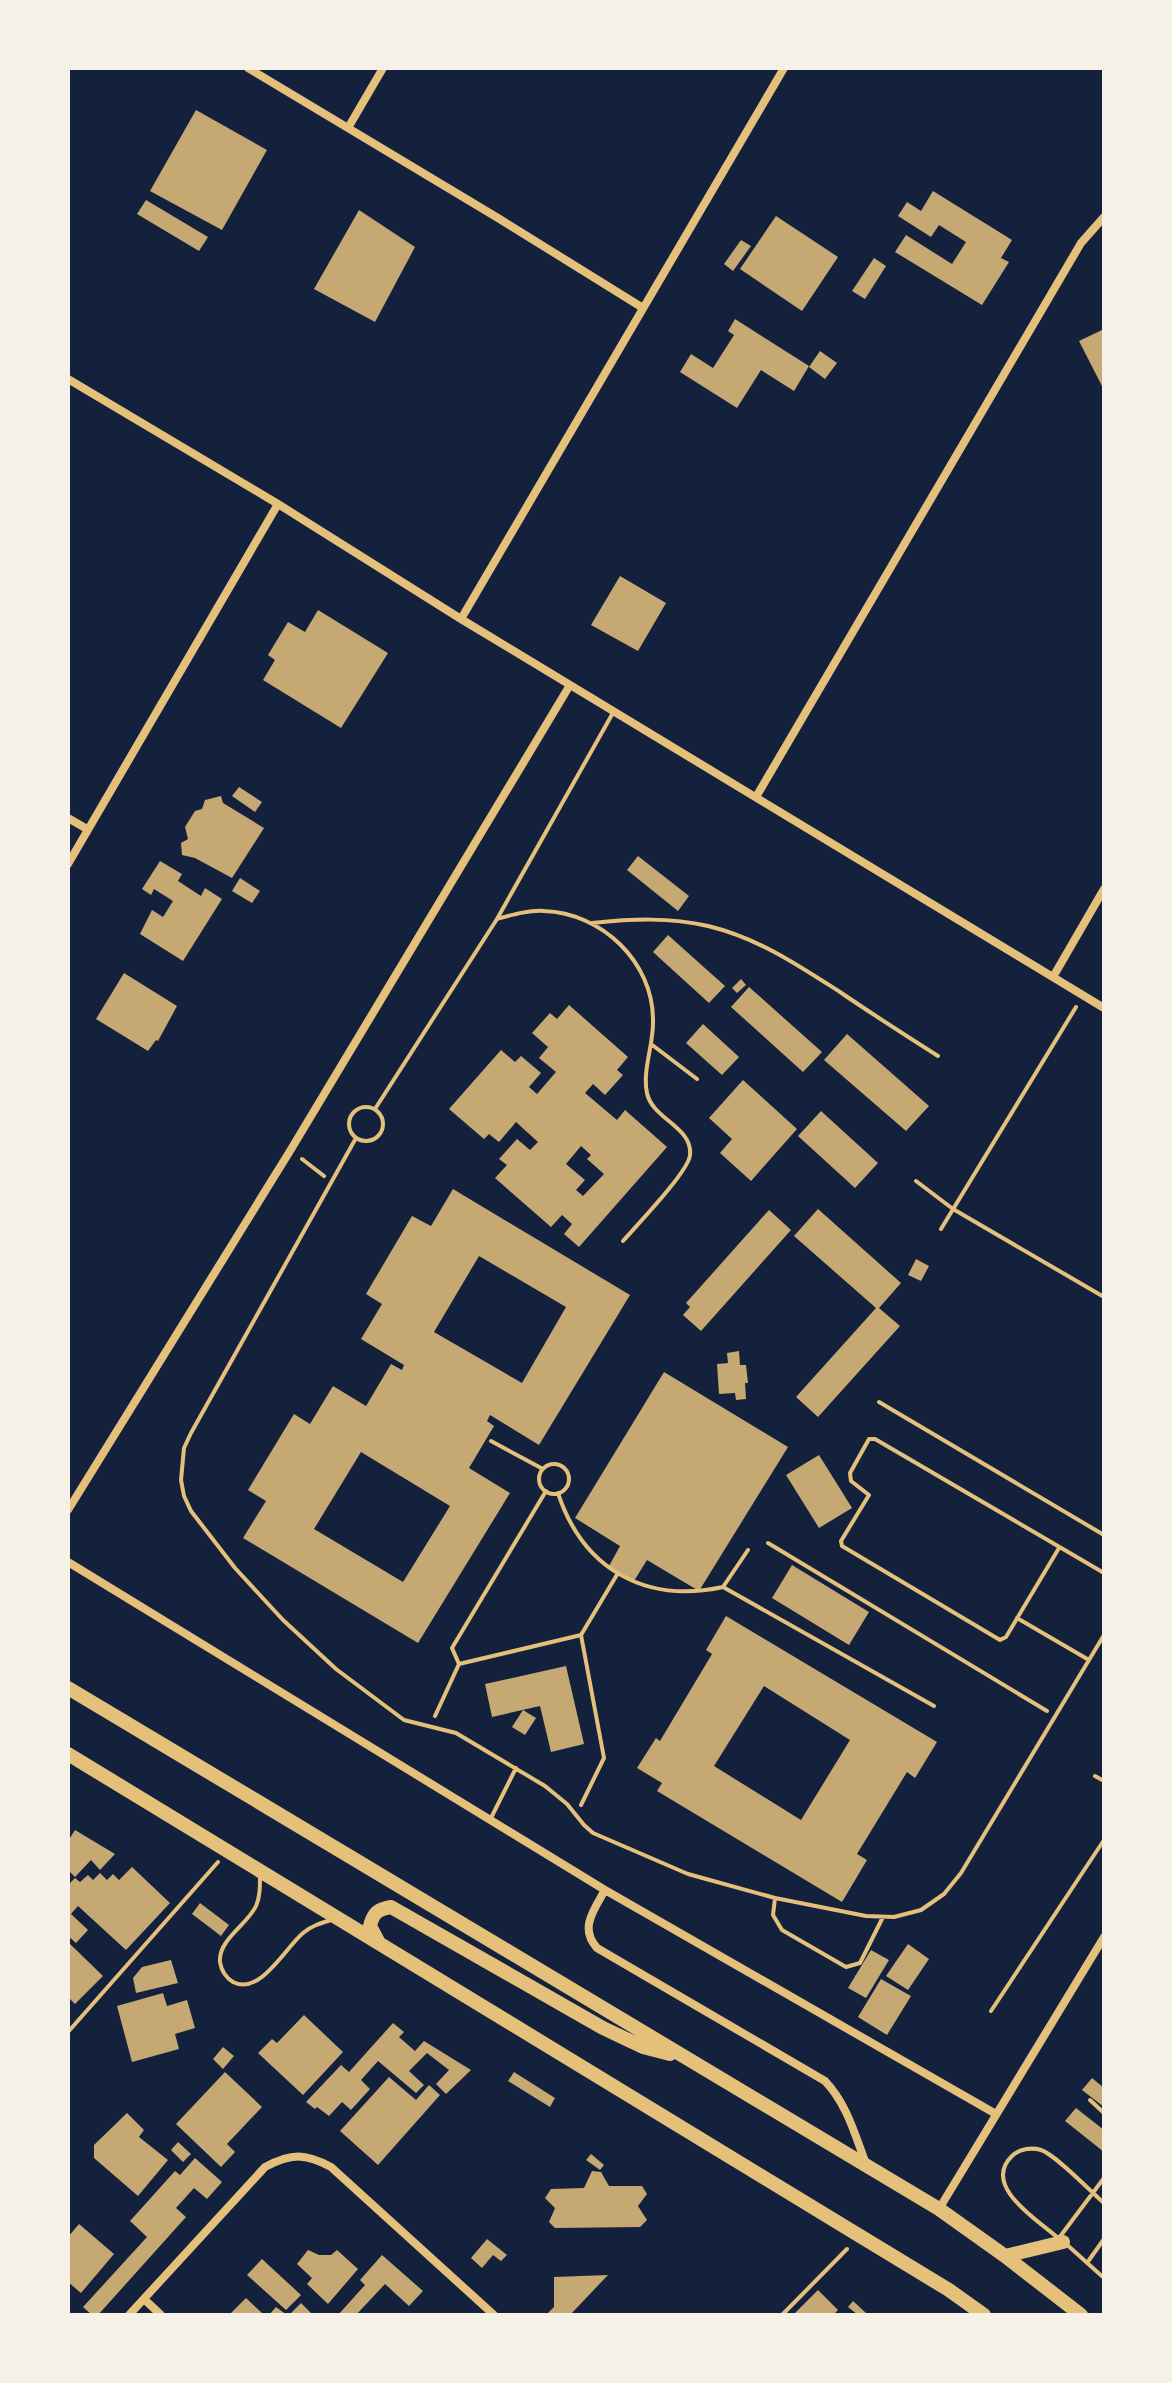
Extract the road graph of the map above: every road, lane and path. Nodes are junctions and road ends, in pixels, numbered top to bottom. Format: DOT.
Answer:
graph roads {
  1 [pos="248,68"];
  2 [pos="383,68"];
  3 [pos="784,68"];
  4 [pos="348,128"];
  5 [pos="1104,217"];
  6 [pos="643,308"];
  7 [pos="68,379"];
  8 [pos="278,504"];
  9 [pos="461,619"];
  10 [pos="570,685"];
  11 [pos="614,711"];
  12 [pos="756,797"];
  13 [pos="68,818"];
  14 [pos="87,829"];
  15 [pos="68,864"];
  16 [pos="1104,889"];
  17 [pos="497,919"];
  18 [pos="591,923"];
  19 [pos="1053,977"];
  20 [pos="1083,995"];
  21 [pos="1104,1008"];
  22 [pos="651,1044"];
  23 [pos="938,1056"];
  24 [pos="697,1079"];
  25 [pos="375,1109"];
  26 [pos="356,1138"];
  27 [pos="916,1181"];
  28 [pos="953,1209"];
  29 [pos="941,1229"];
  30 [pos="623,1241"];
  31 [pos="1104,1297"];
  32 [pos="879,1402"];
  33 [pos="491,1441"];
  34 [pos="543,1469"];
  35 [pos="546,1491"];
  36 [pos="558,1493"];
  37 [pos="68,1510"];
  38 [pos="1104,1535"];
  39 [pos="768,1543"];
  40 [pos="1059,1548"];
  41 [pos="748,1550"];
  42 [pos="68,1562"];
  43 [pos="618,1573"];
  44 [pos="1104,1573"];
  45 [pos="723,1587"];
  46 [pos="1017,1618"];
  47 [pos="581,1635"];
  48 [pos="1104,1635"];
  49 [pos="1089,1660"];
  50 [pos="459,1664"];
  51 [pos="68,1688"];
  52 [pos="934,1706"];
  53 [pos="1056,1717"];
  54 [pos="431,1726"];
  55 [pos="68,1754"];
  56 [pos="516,1768"];
  57 [pos="1095,1776"];
  58 [pos="1104,1781"];
  59 [pos="576,1816"];
  60 [pos="489,1820"];
  61 [pos="1104,1840"];
  62 [pos="227,1851"];
  63 [pos="260,1870"];
  64 [pos="605,1890"];
  65 [pos="775,1898"];
  66 [pos="883,1917"];
  67 [pos="340,1918"];
  68 [pos="1104,1937"];
  69 [pos="380,1945"];
  70 [pos="991,2011"];
  71 [pos="68,2032"];
  72 [pos="686,2057"];
  73 [pos="1090,2100"];
  74 [pos="1104,2113"];
  75 [pos="996,2114"];
  76 [pos="867,2165"];
  77 [pos="1104,2178"];
  78 [pos="1093,2193"];
  79 [pos="1104,2203"];
  80 [pos="939,2209"];
  81 [pos="860,2236"];
  82 [pos="1104,2239"];
  83 [pos="1061,2240"];
  84 [pos="1005,2256"];
  85 [pos="1087,2263"];
  86 [pos="1104,2278"];
  87 [pos="144,2299"];
  88 [pos="129,2315"];
  89 [pos="161,2315"];
  90 [pos="494,2315"];
  91 [pos="782,2315"];
  92 [pos="984,2315"];
  93 [pos="1081,2315"];
  1 -- 4 [label="street"];
  2 -- 4 [label="street"];
  3 -- 6 [label="street"];
  4 -- 6 [label="street"];
  5 -- 12 [label="street"];
  6 -- 9 [label="street"];
  7 -- 8 [label="street"];
  8 -- 9 [label="street"];
  8 -- 14 [label="street"];
  9 -- 10 [label="street"];
  10 -- 11 [label="street"];
  10 -- 37 [label="street"];
  11 -- 12 [label="street"];
  11 -- 17 [label="lane"];
  12 -- 19 [label="street"];
  13 -- 14 [label="street"];
  14 -- 15 [label="street"];
  16 -- 19 [label="street"];
  17 -- 18 [label="lane"];
  17 -- 25 [label="lane"];
  18 -- 22 [label="lane"];
  18 -- 23 [label="lane"];
  19 -- 20 [label="street"];
  20 -- 21 [label="street"];
  20 -- 28 [label="path"];
  22 -- 24 [label="lane"];
  22 -- 30 [label="lane"];
  25 -- 26 [label="lane"];
  25 -- 26 [label="lane"];
  26 -- 54 [label="lane"];
  27 -- 28 [label="path"];
  28 -- 29 [label="path"];
  28 -- 31 [label="path"];
  32 -- 38 [label="path"];
  33 -- 34 [label="path"];
  34 -- 35 [label="path"];
  34 -- 36 [label="path"];
  35 -- 36 [label="path"];
  35 -- 50 [label="path"];
  36 -- 43 [label="path"];
  39 -- 53 [label="path"];
  40 -- 44 [label="lane"];
  40 -- 46 [label="lane"];
  40 -- 46 [label="lane"];
  41 -- 45 [label="path"];
  42 -- 60 [label="street"];
  43 -- 45 [label="path"];
  43 -- 47 [label="path"];
  45 -- 52 [label="path"];
  46 -- 49 [label="lane"];
  47 -- 50 [label="path"];
  47 -- 59 [label="path"];
  48 -- 49 [label="lane"];
  49 -- 53 [label="lane"];
  50 -- 54 [label="path"];
  51 -- 72 [label="main road"];
  53 -- 66 [label="lane"];
  54 -- 56 [label="lane"];
  55 -- 62 [label="main road"];
  56 -- 59 [label="lane"];
  56 -- 60 [label="lane"];
  57 -- 58 [label="lane"];
  59 -- 65 [label="lane"];
  60 -- 64 [label="street"];
  61 -- 70 [label="path"];
  62 -- 63 [label="main road"];
  62 -- 71 [label="path"];
  63 -- 67 [label="main road"];
  63 -- 67 [label="lane"];
  64 -- 75 [label="street"];
  64 -- 76 [label="street"];
  65 -- 66 [label="lane"];
  65 -- 66 [label="lane"];
  67 -- 69 [label="main road"];
  68 -- 75 [label="street"];
  69 -- 72 [label="main road"];
  69 -- 81 [label="main road"];
  72 -- 76 [label="main road"];
  73 -- 74 [label="lane"];
  75 -- 80 [label="street"];
  76 -- 80 [label="main road"];
  77 -- 78 [label="lane"];
  78 -- 79 [label="lane"];
  78 -- 83 [label="lane"];
  78 -- 83 [label="lane"];
  80 -- 84 [label="main road"];
  81 -- 91 [label="path"];
  81 -- 92 [label="main road"];
  82 -- 85 [label="lane"];
  83 -- 84 [label="main road"];
  83 -- 85 [label="lane"];
  84 -- 93 [label="main road"];
  85 -- 86 [label="lane"];
  87 -- 88 [label="street"];
  87 -- 89 [label="street"];
  87 -- 90 [label="street"];
}
